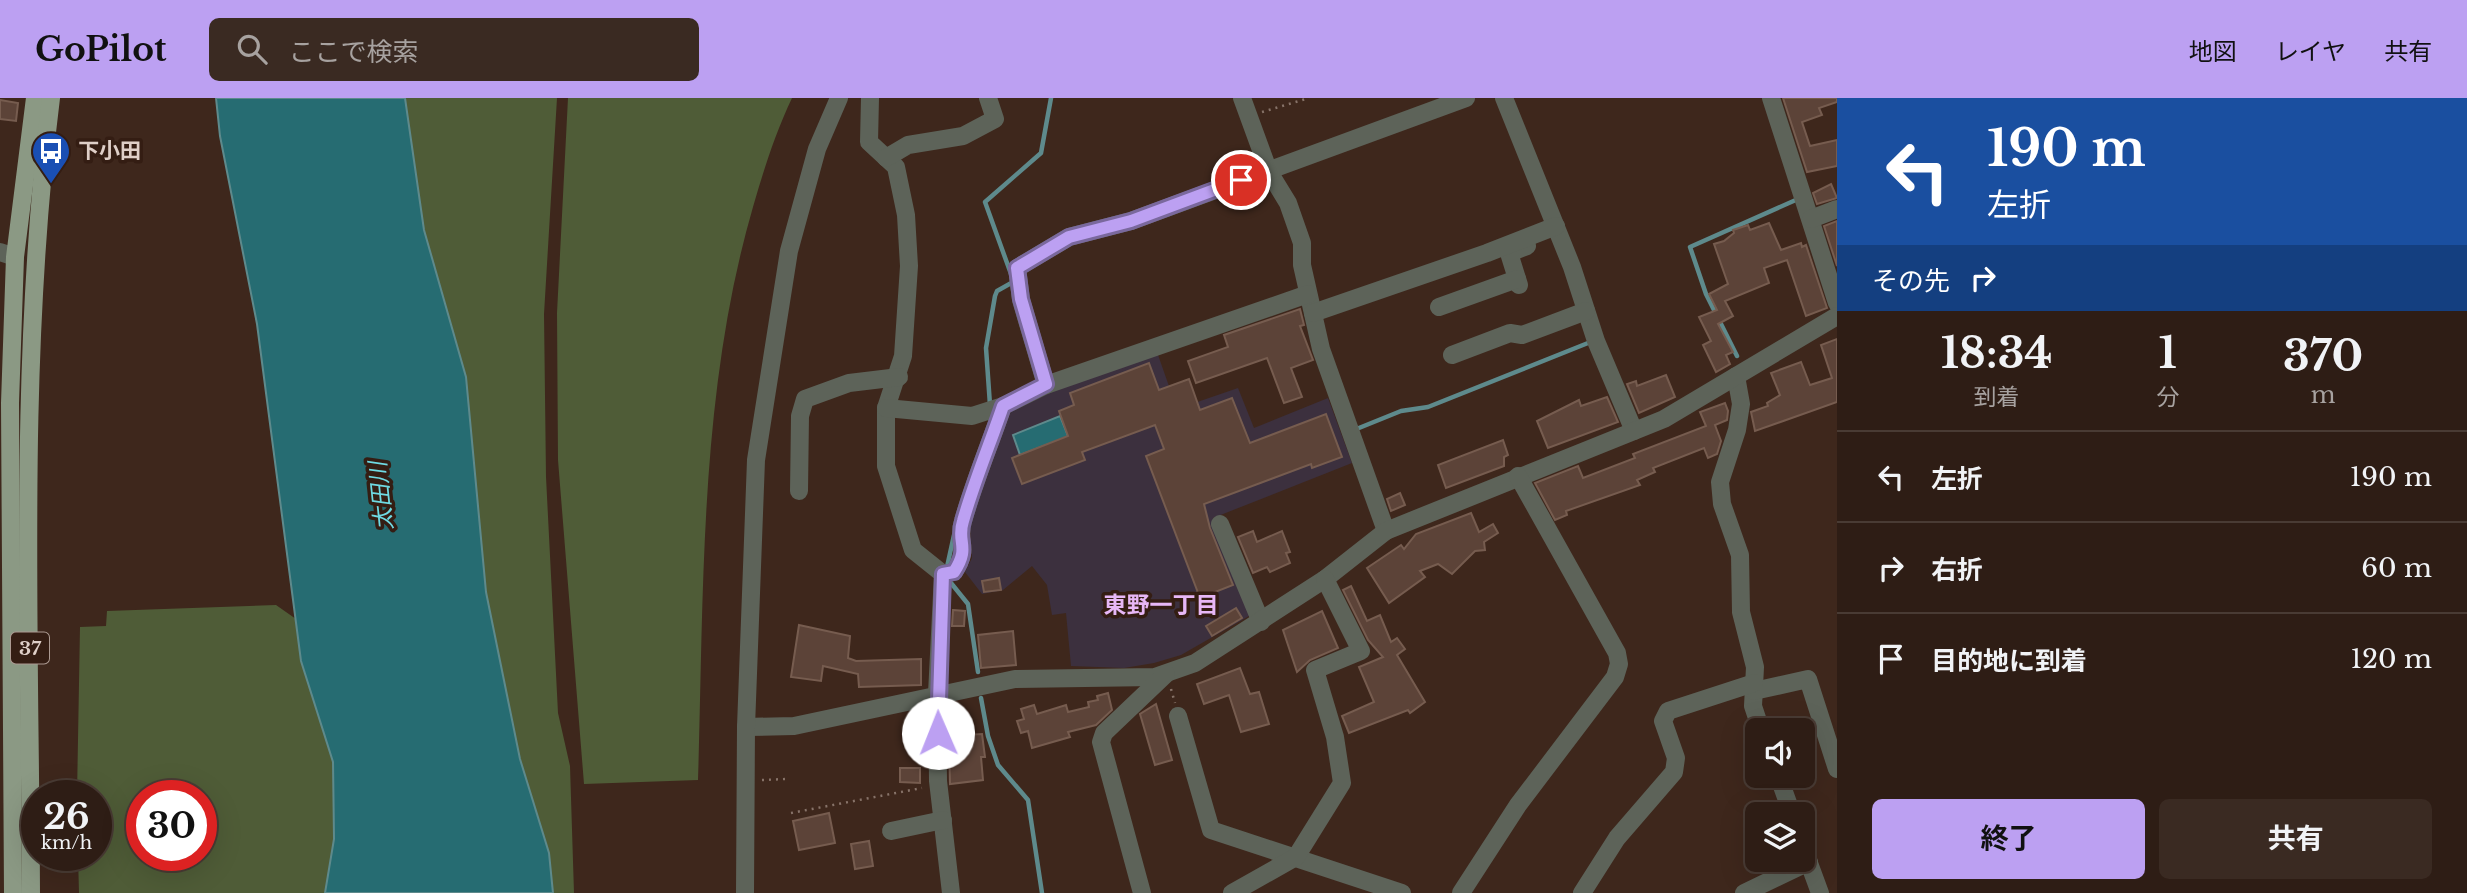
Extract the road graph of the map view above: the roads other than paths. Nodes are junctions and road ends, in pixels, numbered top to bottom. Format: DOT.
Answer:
graph roads {
  1 [pos="35,98"];
  2 [pos="51,98"];
  3 [pos="839,98"];
  4 [pos="870,98"];
  5 [pos="988,98"];
  6 [pos="1242,98"];
  7 [pos="1466,98"];
  8 [pos="1504,98"];
  9 [pos="1771,98"];
  10 [pos="886,158"];
  11 [pos="1269,172"];
  12 [pos="1837,209"];
  13 [pos="1811,219"];
  14 [pos="1558,231"];
  15 [pos="7,254"];
  16 [pos="1308,294"];
  17 [pos="1449,303"];
  18 [pos="1837,303"];
  19 [pos="1586,311"];
  20 [pos="1313,313"];
  21 [pos="1837,316"];
  22 [pos="1451,355"];
  23 [pos="1736,376"];
  24 [pos="899,377"];
  25 [pos="1046,384"];
  26 [pos="13,404"];
  27 [pos="1003,406"];
  28 [pos="886,408"];
  29 [pos="1634,431"];
  30 [pos="1518,476"];
  31 [pos="799,491"];
  32 [pos="1220,524"];
  33 [pos="1386,531"];
  34 [pos="943,574"];
  35 [pos="1325,579"];
  36 [pos="1261,622"];
  37 [pos="1166,674"];
  38 [pos="1754,687"];
  39 [pos="937,694"];
  40 [pos="1178,716"];
  41 [pos="1757,718"];
  42 [pos="746,727"];
  43 [pos="1837,769"];
  44 [pos="943,820"];
  45 [pos="891,831"];
  46 [pos="1296,856"];
  47 [pos="1788,872"];
  48 [pos="1813,872"];
  49 [pos="13,893"];
  50 [pos="31,893"];
  51 [pos="745,893"];
  52 [pos="951,893"];
  53 [pos="1142,893"];
  54 [pos="1232,893"];
  55 [pos="1402,893"];
  56 [pos="1461,893"];
  57 [pos="1582,893"];
  58 [pos="1744,893"];
  59 [pos="1820,893"];
  1 -- 15 [label="main road, 37"];
  2 -- 26 [label="main road, 37"];
  3 -- 42 [label="street"];
  4 -- 10 [label="street"];
  5 -- 10 [label="street"];
  6 -- 11 [label="street"];
  7 -- 11 [label="street"];
  8 -- 14 [label="street"];
  9 -- 13 [label="street"];
  10 -- 24 [label="street"];
  11 -- 16 [label="street"];
  11 -- 25 [label="street"];
  12 -- 13 [label="street"];
  13 -- 18 [label="street"];
  14 -- 17 [label="street"];
  14 -- 19 [label="street"];
  14 -- 20 [label="street"];
  15 -- 26 [label="main road, 37"];
  16 -- 20 [label="street"];
  16 -- 25 [label="street"];
  19 -- 22 [label="street"];
  19 -- 29 [label="street"];
  20 -- 33 [label="street"];
  21 -- 23 [label="street"];
  23 -- 29 [label="street"];
  23 -- 38 [label="street"];
  24 -- 28 [label="street"];
  24 -- 31 [label="street"];
  25 -- 27 [label="street"];
  26 -- 49 [label="main road, 37"];
  26 -- 50 [label="main road, 37"];
  27 -- 28 [label="street"];
  27 -- 34 [label="street"];
  28 -- 34 [label="street"];
  29 -- 30 [label="street"];
  30 -- 33 [label="street"];
  30 -- 56 [label="street"];
  32 -- 36 [label="street"];
  33 -- 35 [label="street"];
  34 -- 39 [label="street"];
  35 -- 36 [label="street"];
  35 -- 46 [label="street"];
  36 -- 37 [label="street"];
  37 -- 39 [label="street"];
  37 -- 53 [label="street"];
  38 -- 41 [label="street"];
  38 -- 43 [label="street"];
  38 -- 57 [label="street"];
  39 -- 42 [label="street"];
  39 -- 44 [label="street"];
  40 -- 46 [label="street"];
  42 -- 51 [label="street"];
  44 -- 45 [label="street"];
  44 -- 52 [label="street"];
  46 -- 54 [label="street"];
  46 -- 55 [label="street"];
  47 -- 58 [label="street"];
  48 -- 59 [label="street"];
}
